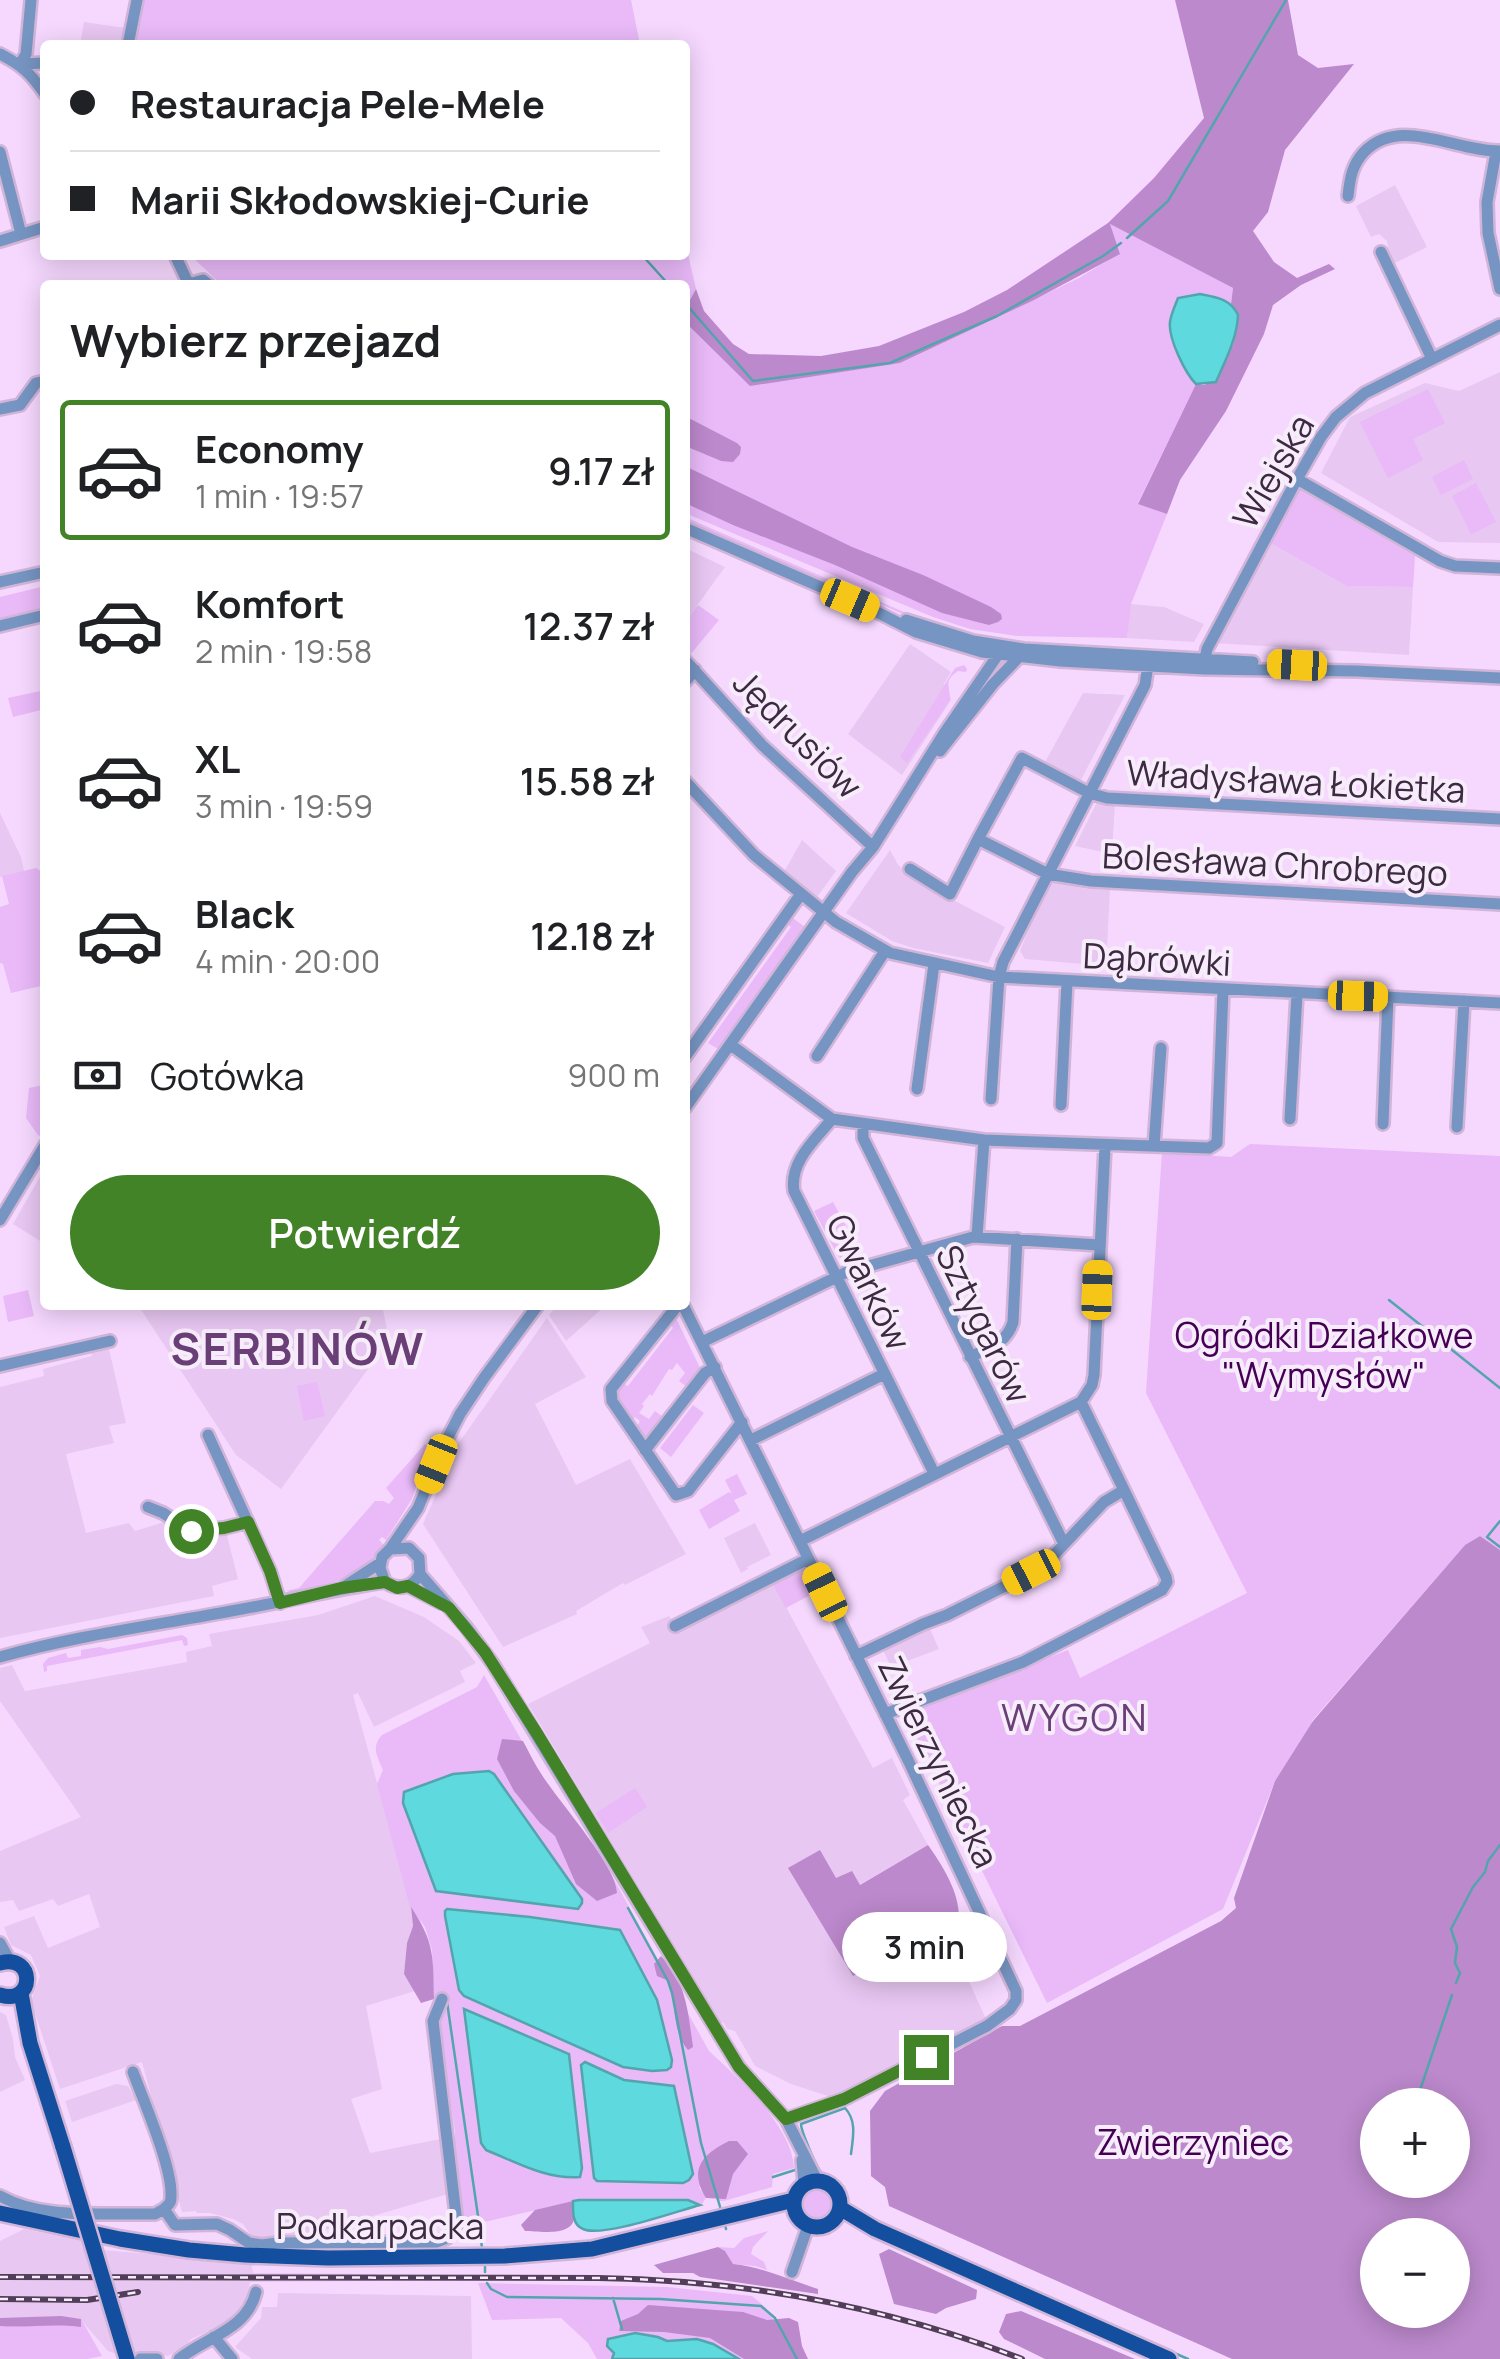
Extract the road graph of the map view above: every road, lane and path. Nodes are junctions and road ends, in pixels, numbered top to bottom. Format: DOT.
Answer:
graph roads {
  1 [pos="31,0"];
  2 [pos="137,0"];
  3 [pos="129,40"];
  4 [pos="0,54"];
  5 [pos="40,63"];
  6 [pos="20,64"];
  7 [pos="40,87"];
  8 [pos="0,152"];
  9 [pos="1498,152"];
  10 [pos="1348,196"];
  11 [pos="40,228"];
  12 [pos="21,234"];
  13 [pos="0,241"];
  14 [pos="1380,252"];
  15 [pos="1500,289"];
  16 [pos="1500,326"];
  17 [pos="1432,359"];
  18 [pos="40,383"];
  19 [pos="0,410"];
  20 [pos="1297,478"];
  21 [pos="690,530"];
  22 [pos="1500,568"];
  23 [pos="40,573"];
  24 [pos="0,582"];
  25 [pos="868,608"];
  26 [pos="40,616"];
  27 [pos="0,626"];
  28 [pos="937,640"];
  29 [pos="1002,651"];
  30 [pos="1019,657"];
  31 [pos="1204,664"];
  32 [pos="690,665"];
  33 [pos="1148,665"];
  34 [pos="1500,678"];
  35 [pos="993,684"];
  36 [pos="973,690"];
  37 [pos="918,777"];
  38 [pos="690,786"];
  39 [pos="1089,793"];
  40 [pos="1500,819"];
  41 [pos="978,839"];
  42 [pos="873,847"];
  43 [pos="910,869"];
  44 [pos="1048,874"];
  45 [pos="801,894"];
  46 [pos="1500,904"];
  47 [pos="825,914"];
  48 [pos="884,951"];
  49 [pos="934,964"];
  50 [pos="999,977"];
  51 [pos="1067,982"];
  52 [pos="1223,990"];
  53 [pos="1296,994"];
  54 [pos="1388,997"];
  55 [pos="1464,1001"];
  56 [pos="1500,1004"];
  57 [pos="731,1045"];
  58 [pos="1161,1048"];
  59 [pos="690,1050"];
  60 [pos="817,1056"];
  61 [pos="916,1090"];
  62 [pos="992,1099"];
  63 [pos="690,1101"];
  64 [pos="1061,1106"];
  65 [pos="832,1119"];
  66 [pos="1290,1119"];
  67 [pos="1384,1124"];
  68 [pos="863,1125"];
  69 [pos="1457,1127"];
  70 [pos="984,1140"];
  71 [pos="1106,1146"];
  72 [pos="1154,1146"];
  73 [pos="40,1153"];
  74 [pos="0,1220"];
  75 [pos="978,1236"];
  76 [pos="1017,1240"];
  77 [pos="1099,1245"];
  78 [pos="918,1252"];
  79 [pos="836,1276"];
  80 [pos="534,1310"];
  81 [pos="677,1310"];
  82 [pos="684,1310"];
  83 [pos="110,1341"];
  84 [pos="702,1342"];
  85 [pos="970,1357"];
  86 [pos="0,1366"];
  87 [pos="714,1367"];
  88 [pos="884,1374"];
  89 [pos="1081,1402"];
  90 [pos="742,1422"];
  91 [pos="208,1435"];
  92 [pos="1009,1437"];
  93 [pos="751,1440"];
  94 [pos="645,1450"];
  95 [pos="934,1474"];
  96 [pos="1124,1490"];
  97 [pos="148,1507"];
  98 [pos="418,1508"];
  99 [pos="248,1522"];
  100 [pos="800,1541"];
  101 [pos="1064,1544"];
  102 [pos="390,1549"];
  103 [pos="414,1552"];
  104 [pos="808,1559"];
  105 [pos="380,1563"];
  106 [pos="420,1574"];
  107 [pos="385,1582"];
  108 [pos="408,1586"];
  109 [pos="341,1588"];
  110 [pos="280,1603"];
  111 [pos="449,1608"];
  112 [pos="675,1626"];
  113 [pos="0,1654"];
  114 [pos="856,1656"];
  115 [pos="885,1714"];
  116 [pos="0,1943"];
  117 [pos="5,1962"];
  118 [pos="10,1995"];
  119 [pos="442,1999"];
  120 [pos="132,2072"];
  121 [pos="786,2119"];
  122 [pos="810,2182"];
  123 [pos="0,2196"];
  124 [pos="794,2205"];
  125 [pos="164,2209"];
  126 [pos="0,2213"];
  127 [pos="838,2213"];
  128 [pos="808,2226"];
  129 [pos="792,2272"];
  130 [pos="256,2292"];
  131 [pos="214,2338"];
  132 [pos="128,2359"];
  133 [pos="140,2359"];
  134 [pos="157,2359"];
  135 [pos="179,2359"];
  136 [pos="232,2359"];
  137 [pos="1170,2359"];
  1 -- 6 [label="street"];
  2 -- 3 [label="street"];
  4 -- 6 [label="street"];
  5 -- 6 [label="street"];
  6 -- 7 [label="street"];
  8 -- 12 [label="street"];
  9 -- 10 [label="street"];
  9 -- 15 [label="street"];
  11 -- 12 [label="street"];
  12 -- 13 [label="street"];
  14 -- 17 [label="street"];
  16 -- 17 [label="street, Wiejska"];
  17 -- 20 [label="street, Wiejska"];
  18 -- 19 [label="street"];
  20 -- 22 [label="street"];
  20 -- 31 [label="street, Wiejska"];
  21 -- 25 [label="street"];
  23 -- 24 [label="street"];
  25 -- 28 [label="street"];
  25 -- 29 [label="street"];
  26 -- 27 [label="street"];
  28 -- 29 [label="street"];
  28 -- 36 [label="street"];
  29 -- 30 [label="street"];
  29 -- 31 [label="street"];
  29 -- 35 [label="street"];
  29 -- 36 [label="street"];
  30 -- 33 [label="street"];
  30 -- 35 [label="street"];
  31 -- 33 [label="street"];
  31 -- 34 [label="street"];
  32 -- 42 [label="street, Jędrusiów"];
  33 -- 39 [label="street"];
  35 -- 37 [label="street"];
  36 -- 37 [label="street"];
  37 -- 42 [label="street"];
  38 -- 45 [label="street, Dąbrówki"];
  39 -- 40 [label="street, Władysława Łokietka"];
  39 -- 41 [label="street, Władysława Łokietka"];
  39 -- 44 [label="street"];
  41 -- 43 [label="street"];
  41 -- 44 [label="street, Bolesława Chrobrego"];
  42 -- 47 [label="street"];
  44 -- 46 [label="street, Bolesława Chrobrego"];
  44 -- 50 [label="street"];
  45 -- 47 [label="street, Dąbrówki"];
  45 -- 59 [label="street"];
  47 -- 48 [label="street, Dąbrówki"];
  47 -- 57 [label="street"];
  48 -- 49 [label="street, Dąbrówki"];
  48 -- 60 [label="street"];
  49 -- 50 [label="street, Dąbrówki"];
  49 -- 61 [label="street"];
  50 -- 51 [label="street, Dąbrówki"];
  50 -- 62 [label="street"];
  51 -- 52 [label="street, Dąbrówki"];
  51 -- 64 [label="street"];
  52 -- 53 [label="street, Dąbrówki"];
  52 -- 72 [label="street"];
  53 -- 54 [label="street, Dąbrówki"];
  53 -- 66 [label="street"];
  54 -- 55 [label="street, Dąbrówki"];
  54 -- 67 [label="street"];
  55 -- 56 [label="street, Dąbrówki"];
  55 -- 69 [label="street"];
  57 -- 63 [label="street"];
  57 -- 65 [label="street"];
  58 -- 72 [label="street"];
  65 -- 68 [label="street"];
  65 -- 79 [label="street, Gwarków"];
  68 -- 70 [label="street"];
  68 -- 78 [label="street, Sztygarów"];
  70 -- 71 [label="street"];
  70 -- 75 [label="street"];
  71 -- 72 [label="street"];
  71 -- 77 [label="street"];
  73 -- 74 [label="street"];
  75 -- 76 [label="street"];
  75 -- 78 [label="street"];
  76 -- 77 [label="street"];
  76 -- 85 [label="street"];
  77 -- 89 [label="street"];
  78 -- 79 [label="street"];
  78 -- 85 [label="street, Sztygarów"];
  79 -- 84 [label="street"];
  79 -- 88 [label="street, Gwarków"];
  80 -- 98 [label="street"];
  81 -- 94 [label="street, Zwierzyniecka"];
  82 -- 84 [label="street, Zwierzyniecka"];
  83 -- 86 [label="street"];
  84 -- 87 [label="street, Zwierzyniecka"];
  85 -- 92 [label="street, Sztygarów"];
  87 -- 90 [label="street, Zwierzyniecka"];
  87 -- 94 [label="street"];
  88 -- 93 [label="street"];
  88 -- 95 [label="street, Gwarków"];
  89 -- 92 [label="street"];
  89 -- 96 [label="street"];
  90 -- 93 [label="street, Zwierzyniecka"];
  90 -- 94 [label="street, Zwierzyniecka"];
  91 -- 99 [label="street"];
  92 -- 95 [label="street"];
  92 -- 101 [label="street, Sztygarów"];
  93 -- 100 [label="street, Zwierzyniecka"];
  95 -- 100 [label="street"];
  96 -- 101 [label="street"];
  96 -- 115 [label="street"];
  97 -- 99 [label="street"];
  98 -- 102 [label="street"];
  98 -- 103 [label="street"];
  99 -- 110 [label="street"];
  100 -- 104 [label="street, Zwierzyniecka"];
  101 -- 114 [label="street"];
  102 -- 103 [label="street"];
  102 -- 105 [label="street"];
  103 -- 106 [label="street"];
  104 -- 112 [label="street"];
  104 -- 114 [label="street, Zwierzyniecka"];
  105 -- 107 [label="street"];
  105 -- 109 [label="street"];
  106 -- 108 [label="street"];
  106 -- 111 [label="street"];
  107 -- 108 [label="street"];
  107 -- 109 [label="street"];
  108 -- 111 [label="street"];
  109 -- 110 [label="street"];
  110 -- 113 [label="street"];
  111 -- 121 [label="street"];
  114 -- 115 [label="street, Zwierzyniecka"];
  115 -- 121 [label="street, Zwierzyniecka"];
  116 -- 117 [label="street"];
  117 -- 118 [label="main road"];
  118 -- 132 [label="main road, bridge"];
  119 -- 125 [label="street"];
  120 -- 125 [label="street"];
  121 -- 122 [label="street"];
  122 -- 124 [label="main road"];
  122 -- 127 [label="main road"];
  123 -- 125 [label="street"];
  124 -- 126 [label="main road, Podkarpacka"];
  124 -- 128 [label="main road"];
  127 -- 128 [label="main road"];
  127 -- 137 [label="main road"];
  128 -- 129 [label="street"];
  130 -- 131 [label="street"];
  131 -- 135 [label="street"];
  131 -- 136 [label="street"];
  133 -- 134 [label="street"];
}
